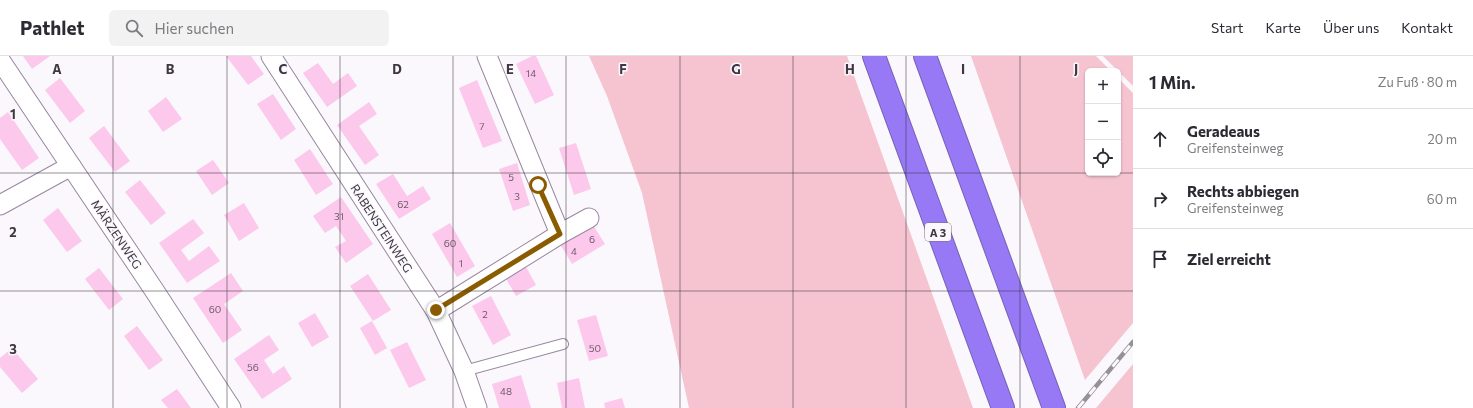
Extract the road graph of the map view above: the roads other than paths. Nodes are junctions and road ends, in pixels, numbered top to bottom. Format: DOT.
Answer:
graph roads {
  1 [pos="271,56"];
  2 [pos="487,56"];
  3 [pos="874,56"];
  4 [pos="925,56"];
  5 [pos="0,60"];
  6 [pos="71,166"];
  7 [pos="0,205"];
  8 [pos="589,218"];
  9 [pos="560,234"];
  10 [pos="436,310"];
  11 [pos="562,344"];
  12 [pos="464,371"];
  13 [pos="231,408"];
  14 [pos="477,408"];
  15 [pos="1002,408"];
  16 [pos="1054,408"];
  1 -- 10 [label="street, RABENSTEINWEG"];
  2 -- 9 [label="street"];
  3 -- 15 [label="highway, A 3"];
  4 -- 16 [label="highway"];
  5 -- 6 [label="street, MÄRZENWEG"];
  6 -- 7 [label="street"];
  6 -- 13 [label="street, MÄRZENWEG"];
  8 -- 9 [label="street"];
  9 -- 10 [label="street"];
  10 -- 12 [label="street, RABENSTEINWEG"];
  11 -- 12 [label="lane"];
  12 -- 14 [label="street, RABENSTEINWEG"];
}
